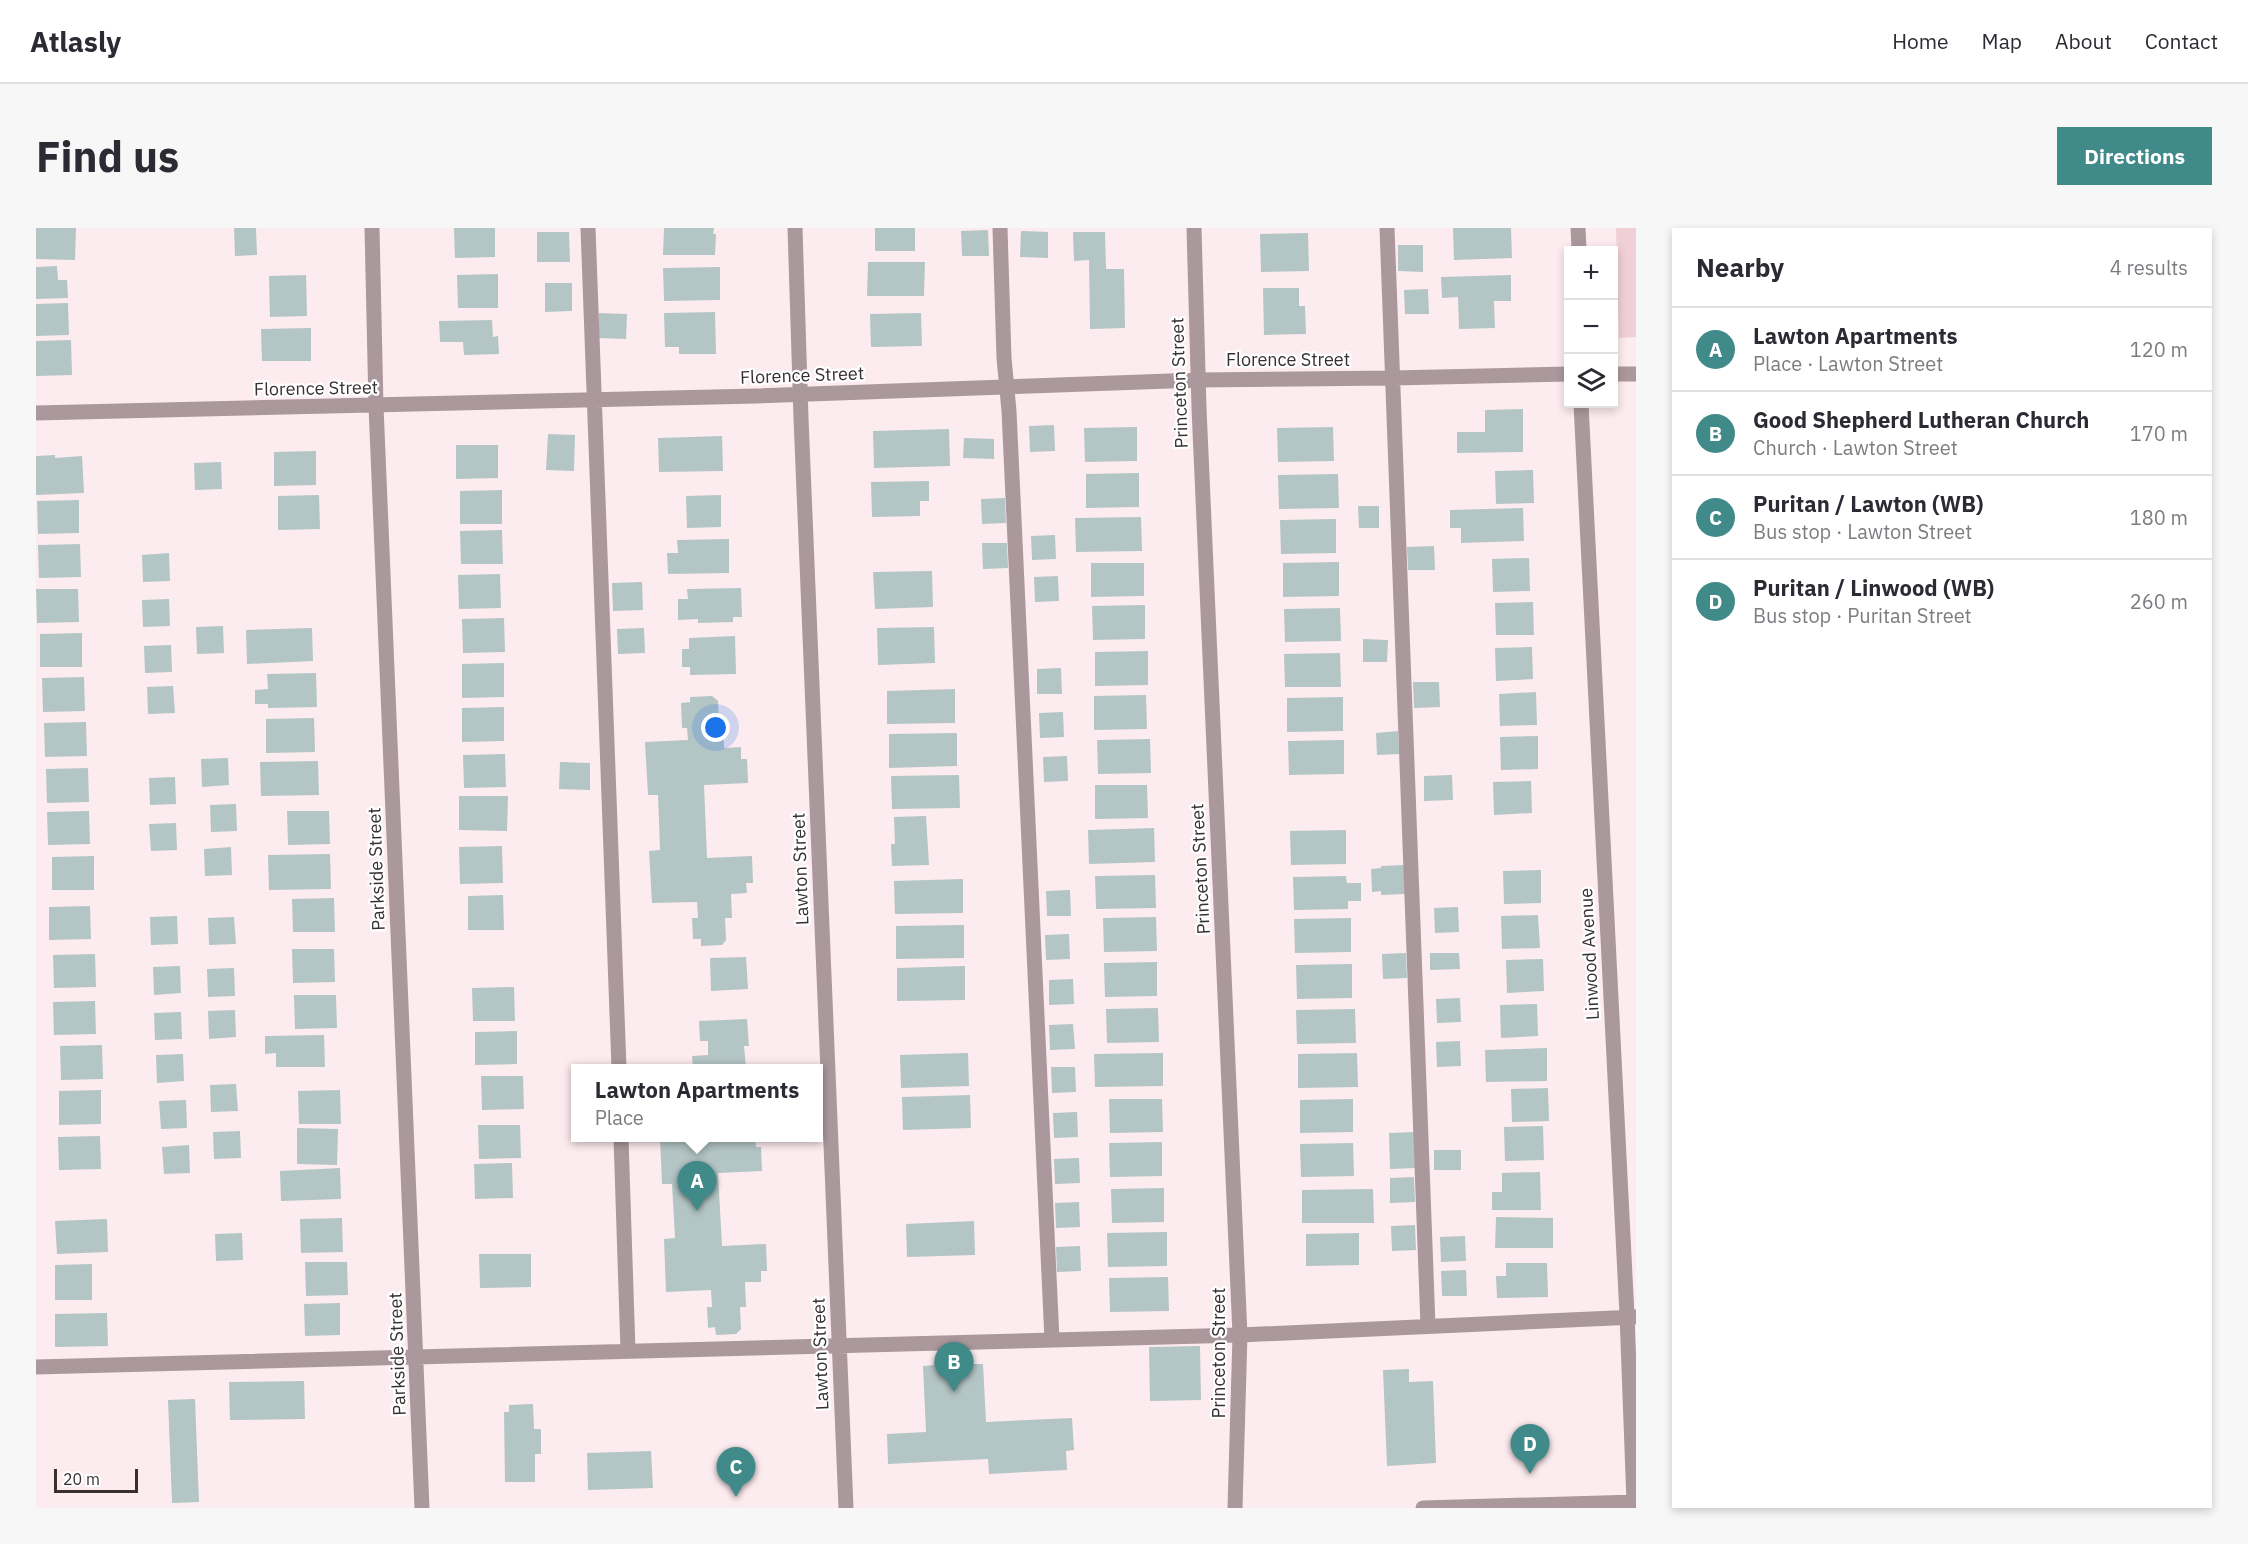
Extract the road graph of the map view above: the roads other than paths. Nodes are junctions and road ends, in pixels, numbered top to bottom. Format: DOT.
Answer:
graph roads {
  1 [pos="372,228"];
  2 [pos="588,228"];
  3 [pos="795,228"];
  4 [pos="1000,228"];
  5 [pos="1194,228"];
  6 [pos="1387,228"];
  7 [pos="1578,228"];
  8 [pos="1579,246"];
  9 [pos="1564,374"];
  10 [pos="1618,374"];
  11 [pos="1636,374"];
  12 [pos="1393,378"];
  13 [pos="1198,380"];
  14 [pos="1005,387"];
  15 [pos="801,395"];
  16 [pos="594,400"];
  17 [pos="376,405"];
  18 [pos="1581,408"];
  19 [pos="36,413"];
  20 [pos="619,1064"];
  21 [pos="621,1142"];
  22 [pos="1631,1317"];
  23 [pos="1428,1326"];
  24 [pos="1240,1335"];
  25 [pos="1052,1340"];
  26 [pos="839,1346"];
  27 [pos="628,1351"];
  28 [pos="417,1358"];
  29 [pos="36,1367"];
  30 [pos="1633,1421"];
  31 [pos="1635,1502"];
  32 [pos="422,1508"];
  33 [pos="846,1508"];
  34 [pos="1235,1508"];
  35 [pos="1423,1508"];
  1 -- 17 [label="street, Parkside Street"];
  2 -- 16 [label="street"];
  3 -- 15 [label="street, Lawton Street"];
  4 -- 14 [label="street"];
  5 -- 13 [label="street, Princeton Street"];
  6 -- 12 [label="street"];
  7 -- 8 [label="street"];
  9 -- 12 [label="street, Florence Street"];
  10 -- 11 [label="street"];
  12 -- 13 [label="street, Florence Street"];
  12 -- 23 [label="street"];
  13 -- 14 [label="street, Florence Street"];
  13 -- 24 [label="street, Princeton Street"];
  14 -- 15 [label="street, Florence Street"];
  14 -- 25 [label="street"];
  15 -- 16 [label="street, Florence Street"];
  15 -- 26 [label="street, Lawton Street"];
  16 -- 17 [label="street, Florence Street"];
  16 -- 20 [label="street"];
  17 -- 19 [label="street, Florence Street"];
  17 -- 28 [label="street, Parkside Street"];
  18 -- 22 [label="street, Linwood Avenue"];
  21 -- 27 [label="street"];
  22 -- 23 [label="street"];
  22 -- 30 [label="street, Linwood Avenue"];
  23 -- 24 [label="street"];
  24 -- 25 [label="street"];
  24 -- 34 [label="street, Princeton Street"];
  25 -- 26 [label="street"];
  26 -- 27 [label="street"];
  26 -- 33 [label="street, Lawton Street"];
  27 -- 28 [label="street"];
  28 -- 29 [label="street"];
  28 -- 32 [label="street, Parkside Street"];
  30 -- 31 [label="street, Linwood Avenue"];
  31 -- 35 [label="street"];
}
